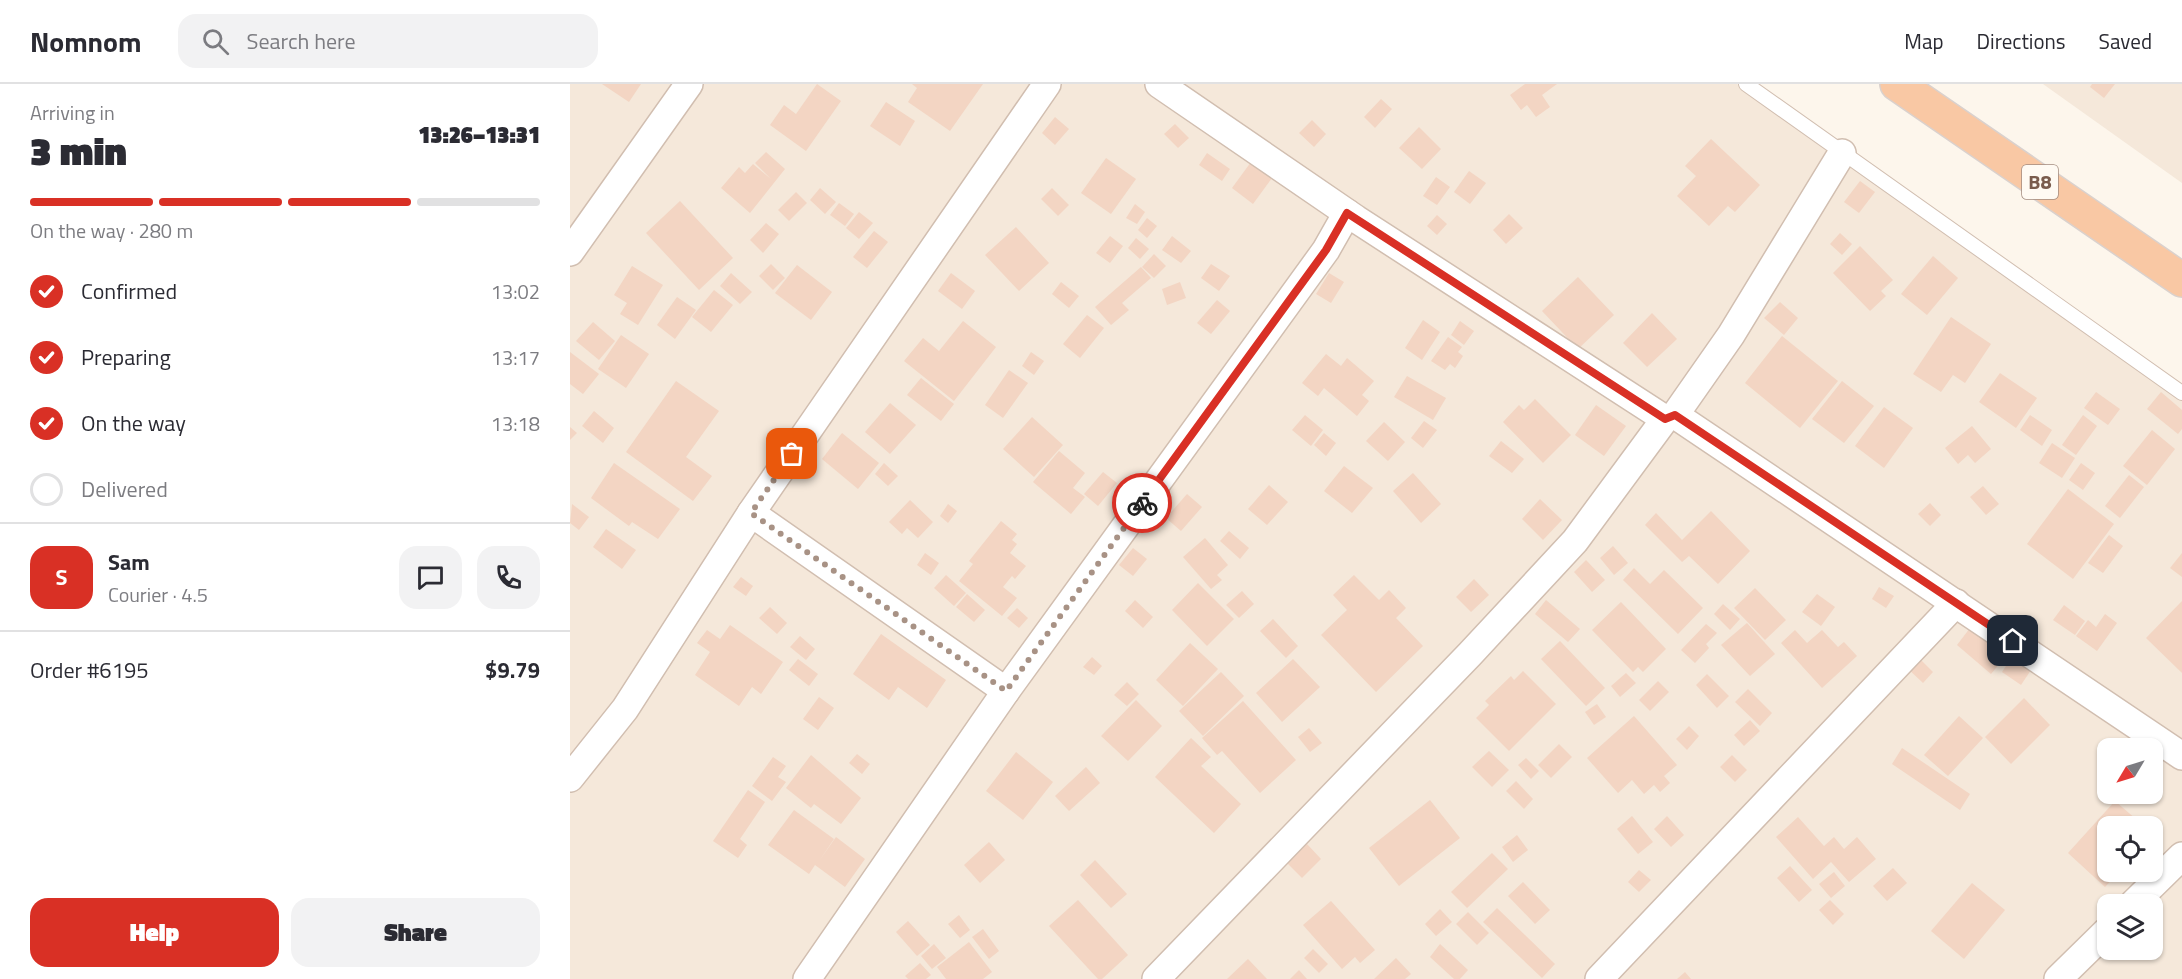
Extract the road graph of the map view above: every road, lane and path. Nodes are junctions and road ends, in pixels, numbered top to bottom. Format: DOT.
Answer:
graph roads {
  1 [pos="689,84"];
  2 [pos="1047,84"];
  3 [pos="1159,84"];
  4 [pos="1746,84"];
  5 [pos="1898,84"];
  6 [pos="1842,153"];
  7 [pos="1347,213"];
  8 [pos="570,252"];
  9 [pos="2182,280"];
  10 [pos="2182,393"];
  11 [pos="1670,417"];
  12 [pos="751,513"];
  13 [pos="1956,603"];
  14 [pos="1006,691"];
  15 [pos="2182,756"];
  16 [pos="570,778"];
  17 [pos="2182,856"];
  18 [pos="2143,894"];
  19 [pos="2097,941"];
  20 [pos="807,979"];
  21 [pos="1156,979"];
  22 [pos="1599,979"];
  23 [pos="2058,979"];
  1 -- 8 [label="street"];
  2 -- 12 [label="street"];
  3 -- 7 [label="street"];
  4 -- 6 [label="lane"];
  5 -- 9 [label="highway, B8"];
  6 -- 10 [label="lane"];
  6 -- 11 [label="street"];
  7 -- 11 [label="street"];
  7 -- 14 [label="street"];
  11 -- 13 [label="street"];
  11 -- 21 [label="street"];
  12 -- 14 [label="street"];
  12 -- 16 [label="street"];
  13 -- 15 [label="street"];
  13 -- 22 [label="street"];
  14 -- 20 [label="street"];
  17 -- 18 [label="street"];
  19 -- 23 [label="street"];
}
